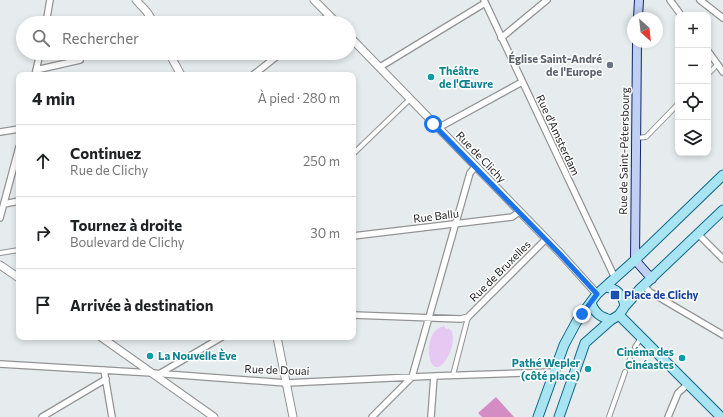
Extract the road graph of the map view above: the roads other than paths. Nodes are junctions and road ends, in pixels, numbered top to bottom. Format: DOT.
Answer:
graph roads {
  1 [pos="50,0"];
  2 [pos="136,0"];
  3 [pos="315,0"];
  4 [pos="547,0"];
  5 [pos="639,0"];
  6 [pos="670,0"];
  7 [pos="700,0"];
  8 [pos="484,1"];
  9 [pos="638,12"];
  10 [pos="679,12"];
  11 [pos="329,15"];
  12 [pos="47,16"];
  13 [pos="150,16"];
  14 [pos="723,18"];
  15 [pos="501,38"];
  16 [pos="356,43"];
  17 [pos="637,48"];
  18 [pos="711,55"];
  19 [pos="39,60"];
  20 [pos="80,60"];
  21 [pos="173,60"];
  22 [pos="272,60"];
  23 [pos="718,64"];
  24 [pos="380,67"];
  25 [pos="711,71"];
  26 [pos="36,72"];
  27 [pos="179,72"];
  28 [pos="257,72"];
  29 [pos="723,72"];
  30 [pos="522,82"];
  31 [pos="410,99"];
  32 [pos="675,107"];
  33 [pos="438,128"];
  34 [pos="16,129"];
  35 [pos="0,132"];
  36 [pos="636,138"];
  37 [pos="356,151"];
  38 [pos="16,158"];
  39 [pos="475,167"];
  40 [pos="723,175"];
  41 [pos="16,202"];
  42 [pos="4,204"];
  43 [pos="723,210"];
  44 [pos="519,212"];
  45 [pos="0,218"];
  46 [pos="456,223"];
  47 [pos="698,234"];
  48 [pos="356,236"];
  49 [pos="546,239"];
  50 [pos="16,250"];
  51 [pos="0,253"];
  52 [pos="723,259"];
  53 [pos="635,260"];
  54 [pos="0,265"];
  55 [pos="16,276"];
  56 [pos="615,278"];
  57 [pos="652,278"];
  58 [pos="644,286"];
  59 [pos="605,287"];
  60 [pos="597,294"];
  61 [pos="591,303"];
  62 [pos="625,306"];
  63 [pos="356,315"];
  64 [pos="428,317"];
  65 [pos="468,317"];
  66 [pos="615,317"];
  67 [pos="723,335"];
  68 [pos="106,340"];
  69 [pos="216,340"];
  70 [pos="278,340"];
  71 [pos="639,340"];
  72 [pos="635,347"];
  73 [pos="630,359"];
  74 [pos="0,364"];
  75 [pos="628,364"];
  76 [pos="104,370"];
  77 [pos="554,372"];
  78 [pos="625,372"];
  79 [pos="155,373"];
  80 [pos="453,375"];
  81 [pos="434,376"];
  82 [pos="412,377"];
  83 [pos="106,379"];
  84 [pos="286,383"];
  85 [pos="688,384"];
  86 [pos="719,416"];
  87 [pos="42,417"];
  88 [pos="112,417"];
  89 [pos="214,417"];
  90 [pos="293,417"];
  91 [pos="372,417"];
  92 [pos="431,417"];
  93 [pos="538,417"];
  94 [pos="559,417"];
  95 [pos="608,417"];
  96 [pos="668,417"];
  1 -- 12 [label="street"];
  2 -- 13 [label="street"];
  3 -- 11 [label="street"];
  4 -- 15 [label="street"];
  5 -- 9 [label="main road"];
  6 -- 10 [label="street"];
  7 -- 14 [label="street"];
  8 -- 15 [label="street, Rue d'Amsterdam"];
  8 -- 24 [label="street"];
  15 -- 30 [label="street, Rue d'Amsterdam"];
  16 -- 24 [label="street, Rue de Clichy"];
  17 -- 36 [label="main road, Rue de Saint-Pétersbourg"];
  18 -- 23 [label="street"];
  19 -- 26 [label="street"];
  20 -- 26 [label="street"];
  21 -- 27 [label="street"];
  22 -- 28 [label="street"];
  23 -- 25 [label="street"];
  23 -- 29 [label="street"];
  24 -- 31 [label="street, Rue de Clichy"];
  30 -- 33 [label="street"];
  30 -- 56 [label="street, Rue d'Amsterdam"];
  31 -- 33 [label="street, Rue de Clichy"];
  31 -- 37 [label="street"];
  32 -- 36 [label="street"];
  33 -- 39 [label="street, Rue de Clichy"];
  34 -- 35 [label="street"];
  36 -- 53 [label="main road, Rue de Saint-Pétersbourg"];
  38 -- 42 [label="street"];
  39 -- 44 [label="street, Rue de Clichy"];
  39 -- 46 [label="street"];
  40 -- 53 [label="main road"];
  41 -- 42 [label="street"];
  42 -- 45 [label="street"];
  43 -- 47 [label="main road"];
  44 -- 46 [label="street, Rue Ballu"];
  44 -- 49 [label="street, Rue de Clichy"];
  46 -- 48 [label="street, Rue Ballu"];
  46 -- 64 [label="street"];
  47 -- 52 [label="street"];
  47 -- 57 [label="main road"];
  49 -- 60 [label="street, Rue de Clichy"];
  49 -- 65 [label="street, Rue de Bruxelles"];
  50 -- 51 [label="street"];
  53 -- 56 [label="main road"];
  53 -- 57 [label="main road"];
  54 -- 55 [label="street"];
  56 -- 59 [label="main road"];
  57 -- 58 [label="main road"];
  58 -- 62 [label="main road"];
  58 -- 67 [label="street"];
  59 -- 60 [label="main road"];
  59 -- 62 [label="main road"];
  60 -- 61 [label="main road"];
  61 -- 66 [label="main road"];
  61 -- 77 [label="main road"];
  62 -- 66 [label="main road"];
  63 -- 64 [label="street"];
  64 -- 65 [label="street"];
  64 -- 82 [label="street"];
  65 -- 80 [label="street"];
  66 -- 85 [label="main road"];
  66 -- 94 [label="main road"];
  68 -- 79 [label="street"];
  69 -- 79 [label="street"];
  70 -- 84 [label="street"];
  71 -- 72 [label="street"];
  73 -- 75 [label="street"];
  74 -- 76 [label="street, Rue de Douai"];
  76 -- 79 [label="street, Rue de Douai"];
  76 -- 83 [label="street"];
  77 -- 80 [label="street, Rue de Douai"];
  77 -- 93 [label="main road"];
  78 -- 95 [label="street"];
  79 -- 84 [label="street, Rue de Douai"];
  79 -- 89 [label="street"];
  80 -- 81 [label="street, Rue de Douai"];
  81 -- 82 [label="street, Rue de Douai"];
  81 -- 92 [label="street"];
  82 -- 84 [label="street, Rue de Douai"];
  82 -- 91 [label="street"];
  83 -- 87 [label="street"];
  83 -- 88 [label="street"];
  84 -- 90 [label="street"];
  85 -- 86 [label="main road"];
  85 -- 96 [label="street"];
}
